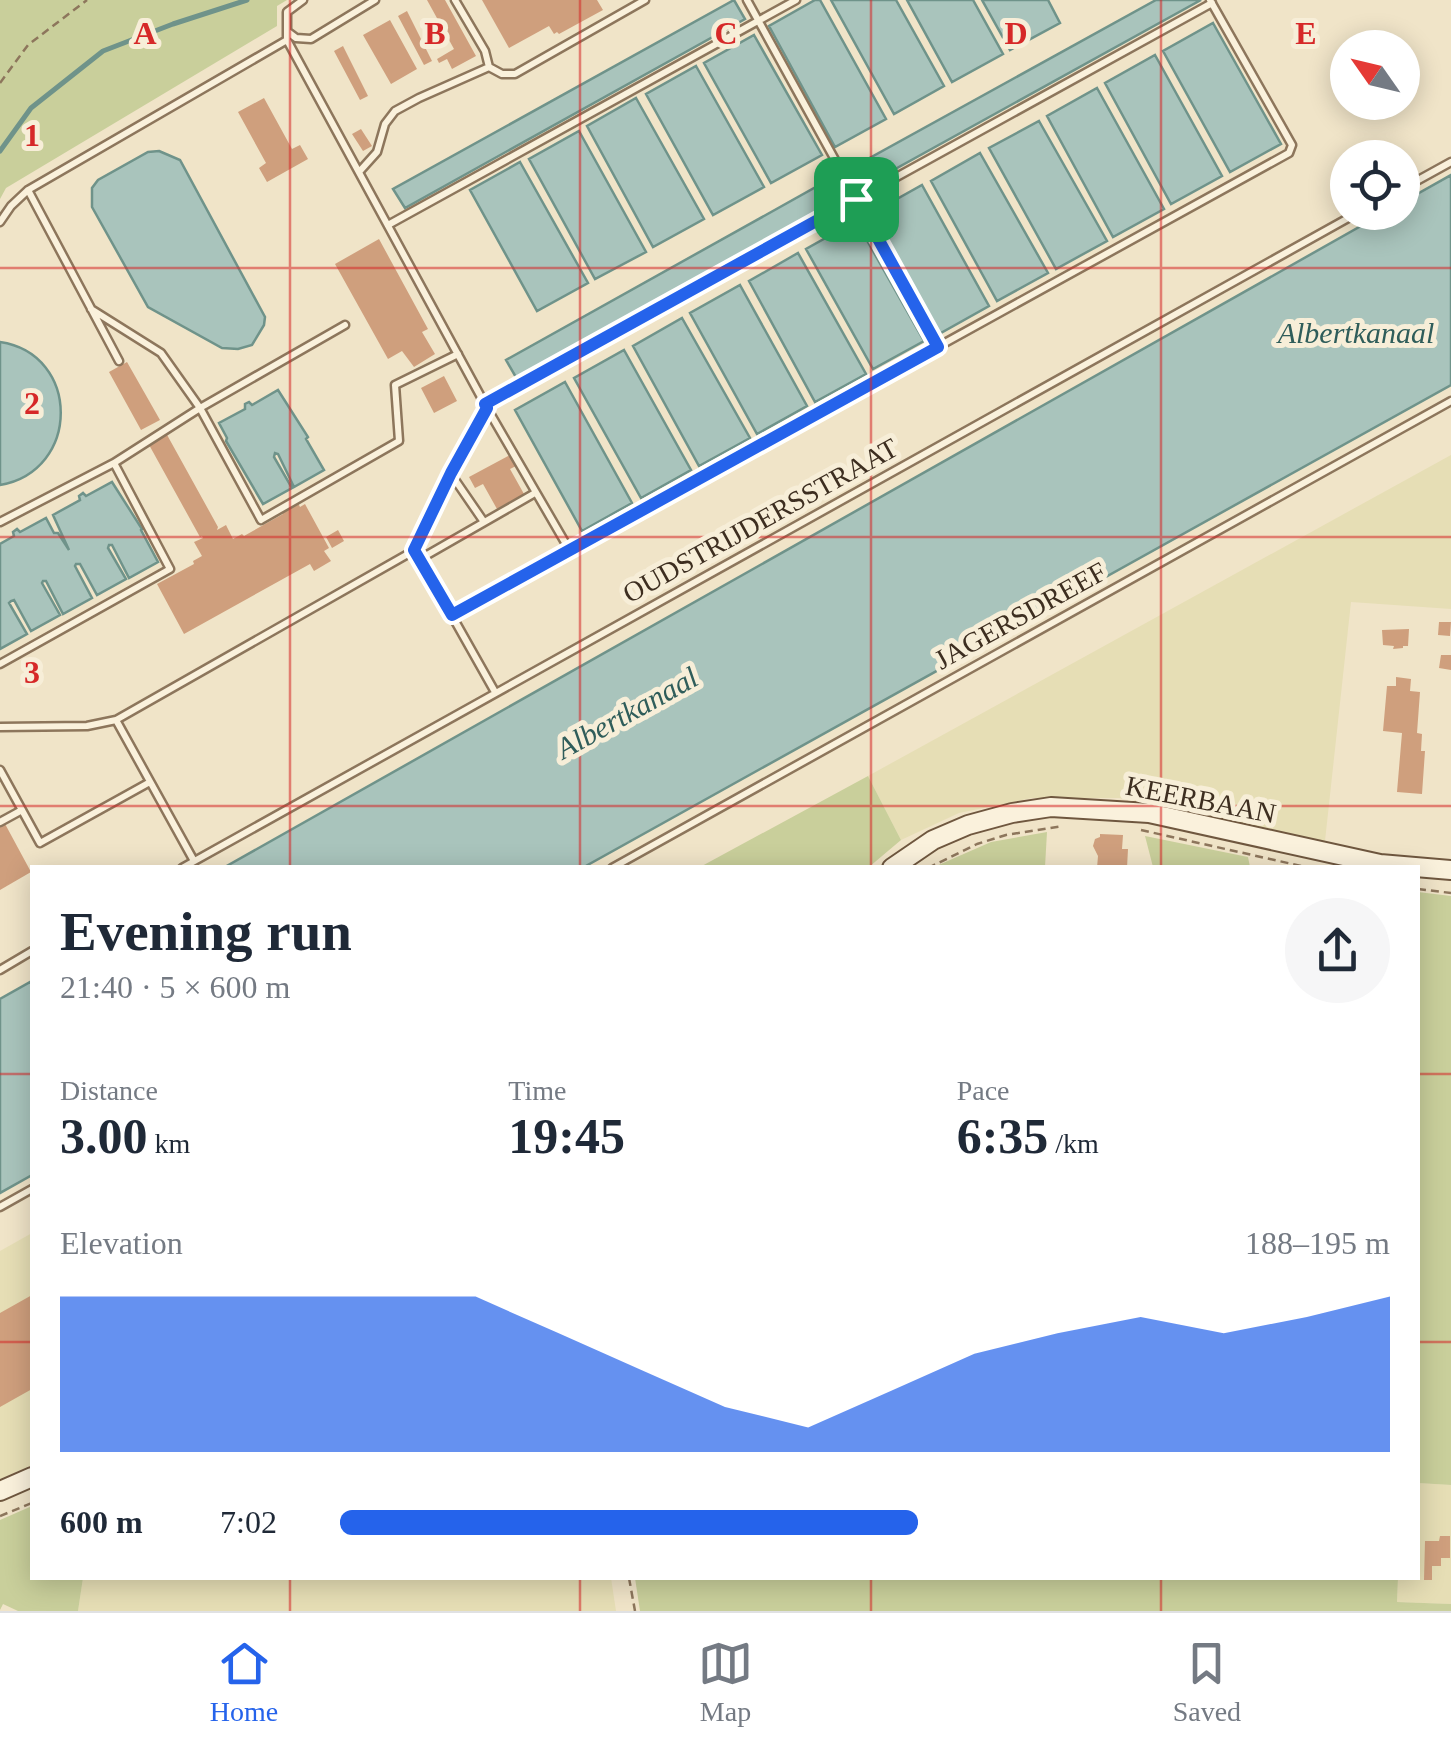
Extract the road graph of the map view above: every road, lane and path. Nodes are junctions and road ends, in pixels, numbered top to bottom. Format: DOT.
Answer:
graph roads {
  1 [pos="86,0"];
  2 [pos="303,0"];
  3 [pos="375,0"];
  4 [pos="455,0"];
  5 [pos="644,0"];
  6 [pos="747,0"];
  7 [pos="796,0"];
  8 [pos="1211,2"];
  9 [pos="758,21"];
  10 [pos="287,36"];
  11 [pos="489,67"];
  12 [pos="0,83"];
  13 [pos="1451,162"];
  14 [pos="360,172"];
  15 [pos="1420,178"];
  16 [pos="28,190"];
  17 [pos="856,199"];
  18 [pos="0,222"];
  19 [pos="388,225"];
  20 [pos="1330,228"];
  21 [pos="91,309"];
  22 [pos="345,324"];
  23 [pos="938,347"];
  24 [pos="458,354"];
  25 [pos="119,362"];
  26 [pos="1451,401"];
  27 [pos="486,406"];
  28 [pos="200,408"];
  29 [pos="114,463"];
  30 [pos="451,473"];
  31 [pos="535,493"];
  32 [pos="0,522"];
  33 [pos="484,522"];
  34 [pos="414,550"];
  35 [pos="570,551"];
  36 [pos="420,559"];
  37 [pos="452,615"];
  38 [pos="0,664"];
  39 [pos="495,692"];
  40 [pos="116,720"];
  41 [pos="0,727"];
  42 [pos="0,770"];
  43 [pos="150,782"];
  44 [pos="22,810"];
  45 [pos="0,822"];
  46 [pos="1065,826"];
  47 [pos="1133,828"];
  48 [pos="194,861"];
  49 [pos="187,865"];
  50 [pos="617,865"];
  51 [pos="896,865"];
  52 [pos="934,865"];
  53 [pos="1297,865"];
  54 [pos="1392,865"];
  55 [pos="1420,867"];
  56 [pos="1451,870"];
  57 [pos="1420,888"];
  58 [pos="1451,893"];
  59 [pos="30,952"];
  60 [pos="0,970"];
  61 [pos="30,1190"];
  62 [pos="0,1207"];
  63 [pos="30,1478"];
  64 [pos="0,1490"];
  65 [pos="30,1504"];
  66 [pos="0,1516"];
  67 [pos="629,1580"];
  68 [pos="635,1611"];
  1 -- 12 [label="path"];
  2 -- 10 [label="lane"];
  3 -- 10 [label="lane"];
  4 -- 11 [label="lane"];
  5 -- 11 [label="lane"];
  6 -- 9 [label="lane"];
  7 -- 9 [label="lane"];
  8 -- 17 [label="lane"];
  8 -- 23 [label="lane"];
  9 -- 17 [label="lane"];
  9 -- 19 [label="lane"];
  10 -- 14 [label="lane"];
  10 -- 16 [label="lane"];
  11 -- 14 [label="lane"];
  13 -- 15 [label="lane"];
  14 -- 19 [label="lane"];
  16 -- 18 [label="lane"];
  16 -- 21 [label="lane"];
  17 -- 23 [label="lane"];
  17 -- 27 [label="lane"];
  19 -- 24 [label="lane"];
  20 -- 39 [label="lane, OUDSTRIJDERSSTRAAT"];
  21 -- 25 [label="lane"];
  21 -- 28 [label="lane"];
  22 -- 28 [label="lane"];
  23 -- 35 [label="lane"];
  24 -- 27 [label="lane"];
  24 -- 28 [label="lane"];
  26 -- 50 [label="lane, JAGERSDREEF"];
  27 -- 30 [label="lane"];
  27 -- 31 [label="lane"];
  28 -- 29 [label="lane"];
  29 -- 32 [label="lane"];
  29 -- 38 [label="lane"];
  30 -- 33 [label="lane"];
  30 -- 34 [label="lane"];
  31 -- 33 [label="lane"];
  31 -- 35 [label="lane"];
  33 -- 36 [label="lane"];
  34 -- 36 [label="lane"];
  34 -- 40 [label="lane"];
  35 -- 37 [label="lane"];
  36 -- 37 [label="lane"];
  37 -- 39 [label="lane"];
  39 -- 48 [label="lane, OUDSTRIJDERSSTRAAT"];
  40 -- 41 [label="lane"];
  40 -- 43 [label="lane"];
  42 -- 44 [label="lane"];
  43 -- 44 [label="lane"];
  43 -- 48 [label="lane"];
  44 -- 45 [label="lane"];
  46 -- 52 [label="path"];
  47 -- 53 [label="path"];
  48 -- 49 [label="lane, OUDSTRIJDERSSTRAAT"];
  51 -- 54 [label="street, KEERBAAN"];
  55 -- 56 [label="street, KEERBAAN"];
  57 -- 58 [label="path"];
  59 -- 60 [label="lane"];
  61 -- 62 [label="lane"];
  63 -- 64 [label="street"];
  65 -- 66 [label="path"];
  67 -- 68 [label="path"];
}
